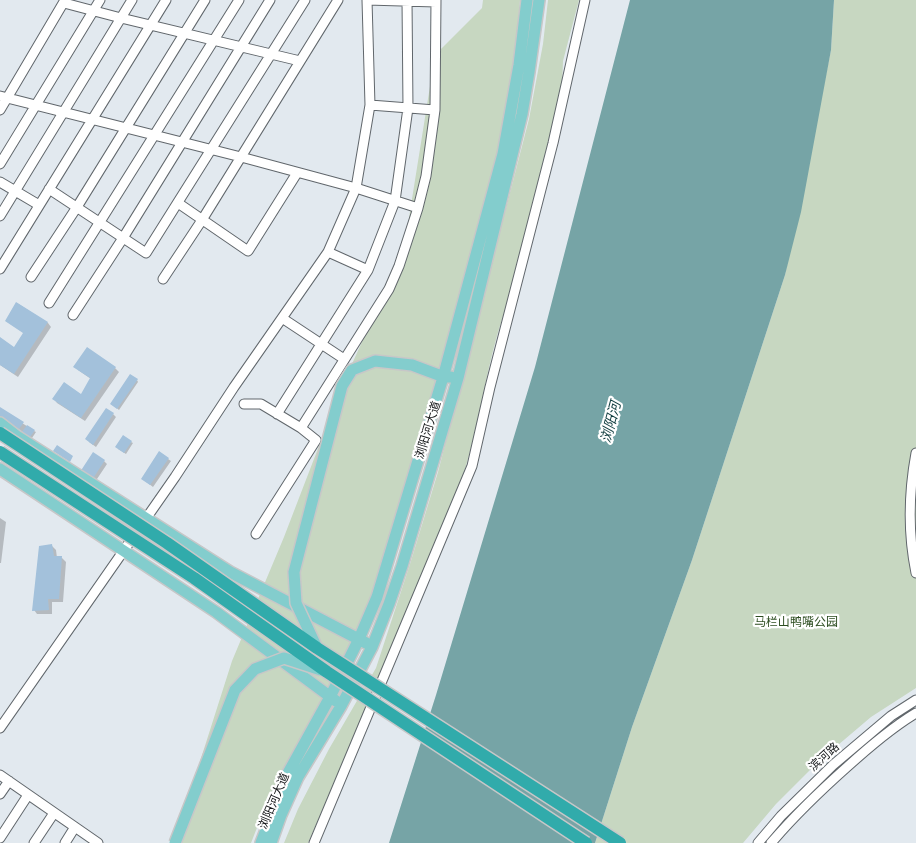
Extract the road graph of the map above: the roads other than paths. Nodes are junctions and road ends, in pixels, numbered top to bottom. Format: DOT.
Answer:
graph roads {
  1 [pos="100,0"];
  2 [pos="132,0"];
  3 [pos="166,0"];
  4 [pos="205,0"];
  5 [pos="239,0"];
  6 [pos="270,0"];
  7 [pos="305,0"];
  8 [pos="338,0"];
  9 [pos="367,0"];
  10 [pos="527,0"];
  11 [pos="539,0"];
  12 [pos="585,0"];
  13 [pos="65,1"];
  14 [pos="407,1"];
  15 [pos="436,1"];
  16 [pos="94,11"];
  17 [pos="121,18"];
  18 [pos="150,25"];
  19 [pos="185,33"];
  20 [pos="214,40"];
  21 [pos="241,47"];
  22 [pos="270,54"];
  23 [pos="300,62"];
  24 [pos="4,97"];
  25 [pos="35,105"];
  26 [pos="370,105"];
  27 [pos="408,108"];
  28 [pos="0,110"];
  29 [pos="435,110"];
  30 [pos="63,112"];
  31 [pos="92,119"];
  32 [pos="126,129"];
  33 [pos="153,136"];
  34 [pos="182,143"];
  35 [pos="211,151"];
  36 [pos="241,157"];
  37 [pos="0,164"];
  38 [pos="297,173"];
  39 [pos="0,182"];
  40 [pos="50,188"];
  41 [pos="356,188"];
  42 [pos="15,191"];
  43 [pos="394,201"];
  44 [pos="178,203"];
  45 [pos="39,205"];
  46 [pos="77,207"];
  47 [pos="418,208"];
  48 [pos="0,216"];
  49 [pos="202,220"];
  50 [pos="100,222"];
  51 [pos="123,238"];
  52 [pos="328,252"];
  53 [pos="0,269"];
  54 [pos="368,270"];
  55 [pos="32,277"];
  56 [pos="163,279"];
  57 [pos="49,303"];
  58 [pos="73,315"];
  59 [pos="282,318"];
  60 [pos="321,343"];
  61 [pos="344,359"];
  62 [pos="444,377"];
  63 [pos="458,378"];
  64 [pos="244,404"];
  65 [pos="277,414"];
  66 [pos="0,423"];
  67 [pos="301,428"];
  68 [pos="0,433"];
  69 [pos="0,452"];
  70 [pos="916,453"];
  71 [pos="0,470"];
  72 [pos="146,518"];
  73 [pos="256,534"];
  74 [pos="124,550"];
  75 [pos="916,573"];
  76 [pos="360,639"];
  77 [pos="372,646"];
  78 [pos="317,648"];
  79 [pos="327,672"];
  80 [pos="330,697"];
  81 [pos="916,700"];
  82 [pos="341,706"];
  83 [pos="916,713"];
  84 [pos="0,728"];
  85 [pos="0,775"];
  86 [pos="9,781"];
  87 [pos="0,794"];
  88 [pos="28,795"];
  89 [pos="54,812"];
  90 [pos="75,827"];
  91 [pos="0,838"];
  92 [pos="34,843"];
  93 [pos="65,843"];
  94 [pos="98,843"];
  95 [pos="175,843"];
  96 [pos="261,843"];
  97 [pos="271,843"];
  98 [pos="314,843"];
  99 [pos="586,843"];
  100 [pos="620,843"];
  101 [pos="758,843"];
  102 [pos="772,843"];
  1 -- 16 [label="street"];
  2 -- 17 [label="street"];
  3 -- 18 [label="street"];
  4 -- 19 [label="street"];
  5 -- 20 [label="street"];
  6 -- 21 [label="street"];
  7 -- 22 [label="street"];
  8 -- 23 [label="street"];
  9 -- 14 [label="street"];
  9 -- 26 [label="street"];
  10 -- 62 [label="main road, 浏阳河大道"];
  11 -- 63 [label="main road, 浏阳河大道"];
  12 -- 98 [label="street"];
  13 -- 16 [label="street"];
  13 -- 24 [label="street"];
  14 -- 15 [label="street"];
  14 -- 27 [label="street"];
  15 -- 29 [label="street"];
  16 -- 17 [label="street"];
  16 -- 25 [label="street"];
  17 -- 18 [label="street"];
  17 -- 30 [label="street"];
  18 -- 19 [label="street"];
  18 -- 31 [label="street"];
  19 -- 20 [label="street"];
  19 -- 32 [label="street"];
  20 -- 21 [label="street"];
  20 -- 33 [label="street"];
  21 -- 22 [label="street"];
  21 -- 34 [label="street"];
  22 -- 23 [label="street"];
  22 -- 35 [label="street"];
  23 -- 36 [label="street"];
  24 -- 25 [label="street"];
  24 -- 28 [label="street"];
  25 -- 30 [label="street"];
  25 -- 37 [label="street"];
  26 -- 27 [label="street"];
  26 -- 41 [label="street"];
  27 -- 29 [label="street"];
  27 -- 43 [label="street"];
  29 -- 47 [label="street"];
  30 -- 31 [label="street"];
  30 -- 42 [label="street"];
  31 -- 32 [label="street"];
  31 -- 40 [label="street"];
  32 -- 33 [label="street"];
  32 -- 46 [label="street"];
  33 -- 34 [label="street"];
  33 -- 50 [label="street"];
  34 -- 35 [label="street"];
  34 -- 51 [label="street"];
  35 -- 36 [label="street"];
  35 -- 44 [label="street"];
  36 -- 38 [label="street"];
  36 -- 49 [label="street"];
  38 -- 41 [label="street"];
  38 -- 49 [label="street"];
  39 -- 42 [label="street"];
  40 -- 45 [label="street"];
  40 -- 46 [label="street"];
  41 -- 43 [label="street"];
  41 -- 52 [label="street"];
  42 -- 45 [label="street"];
  42 -- 48 [label="street"];
  43 -- 47 [label="street"];
  43 -- 54 [label="street"];
  44 -- 49 [label="street"];
  44 -- 51 [label="street"];
  45 -- 53 [label="street"];
  46 -- 50 [label="street"];
  46 -- 55 [label="street"];
  47 -- 61 [label="street"];
  49 -- 56 [label="street"];
  50 -- 51 [label="street"];
  50 -- 57 [label="street"];
  51 -- 58 [label="street"];
  52 -- 54 [label="street"];
  52 -- 59 [label="street"];
  54 -- 60 [label="street"];
  59 -- 60 [label="street"];
  59 -- 72 [label="street"];
  60 -- 61 [label="street"];
  60 -- 65 [label="street"];
  61 -- 67 [label="street"];
  62 -- 63 [label="main road"];
  62 -- 76 [label="main road, 浏阳河大道"];
  62 -- 78 [label="main road, bridge"];
  63 -- 77 [label="main road, 浏阳河大道"];
  64 -- 65 [label="street"];
  65 -- 67 [label="street"];
  66 -- 72 [label="main road"];
  67 -- 73 [label="street"];
  68 -- 78 [label="highway, bridge"];
  69 -- 79 [label="highway, bridge"];
  70 -- 75 [label="street"];
  71 -- 74 [label="main road"];
  72 -- 74 [label="street"];
  72 -- 76 [label="main road"];
  74 -- 80 [label="main road"];
  74 -- 84 [label="street"];
  76 -- 77 [label="main road"];
  76 -- 80 [label="main road, 浏阳河大道"];
  77 -- 82 [label="main road, 浏阳河大道"];
  78 -- 100 [label="highway, bridge"];
  79 -- 95 [label="main road, bridge"];
  79 -- 99 [label="highway, bridge"];
  80 -- 82 [label="main road"];
  80 -- 96 [label="main road, 浏阳河大道"];
  81 -- 101 [label="street, 滨河路"];
  82 -- 97 [label="main road, 浏阳河大道"];
  83 -- 102 [label="street, 滨河路"];
  85 -- 86 [label="street"];
  86 -- 87 [label="street"];
  86 -- 88 [label="street"];
  88 -- 89 [label="street"];
  88 -- 91 [label="street"];
  89 -- 90 [label="street"];
  89 -- 92 [label="street"];
  90 -- 93 [label="street"];
  90 -- 94 [label="street"];
}
